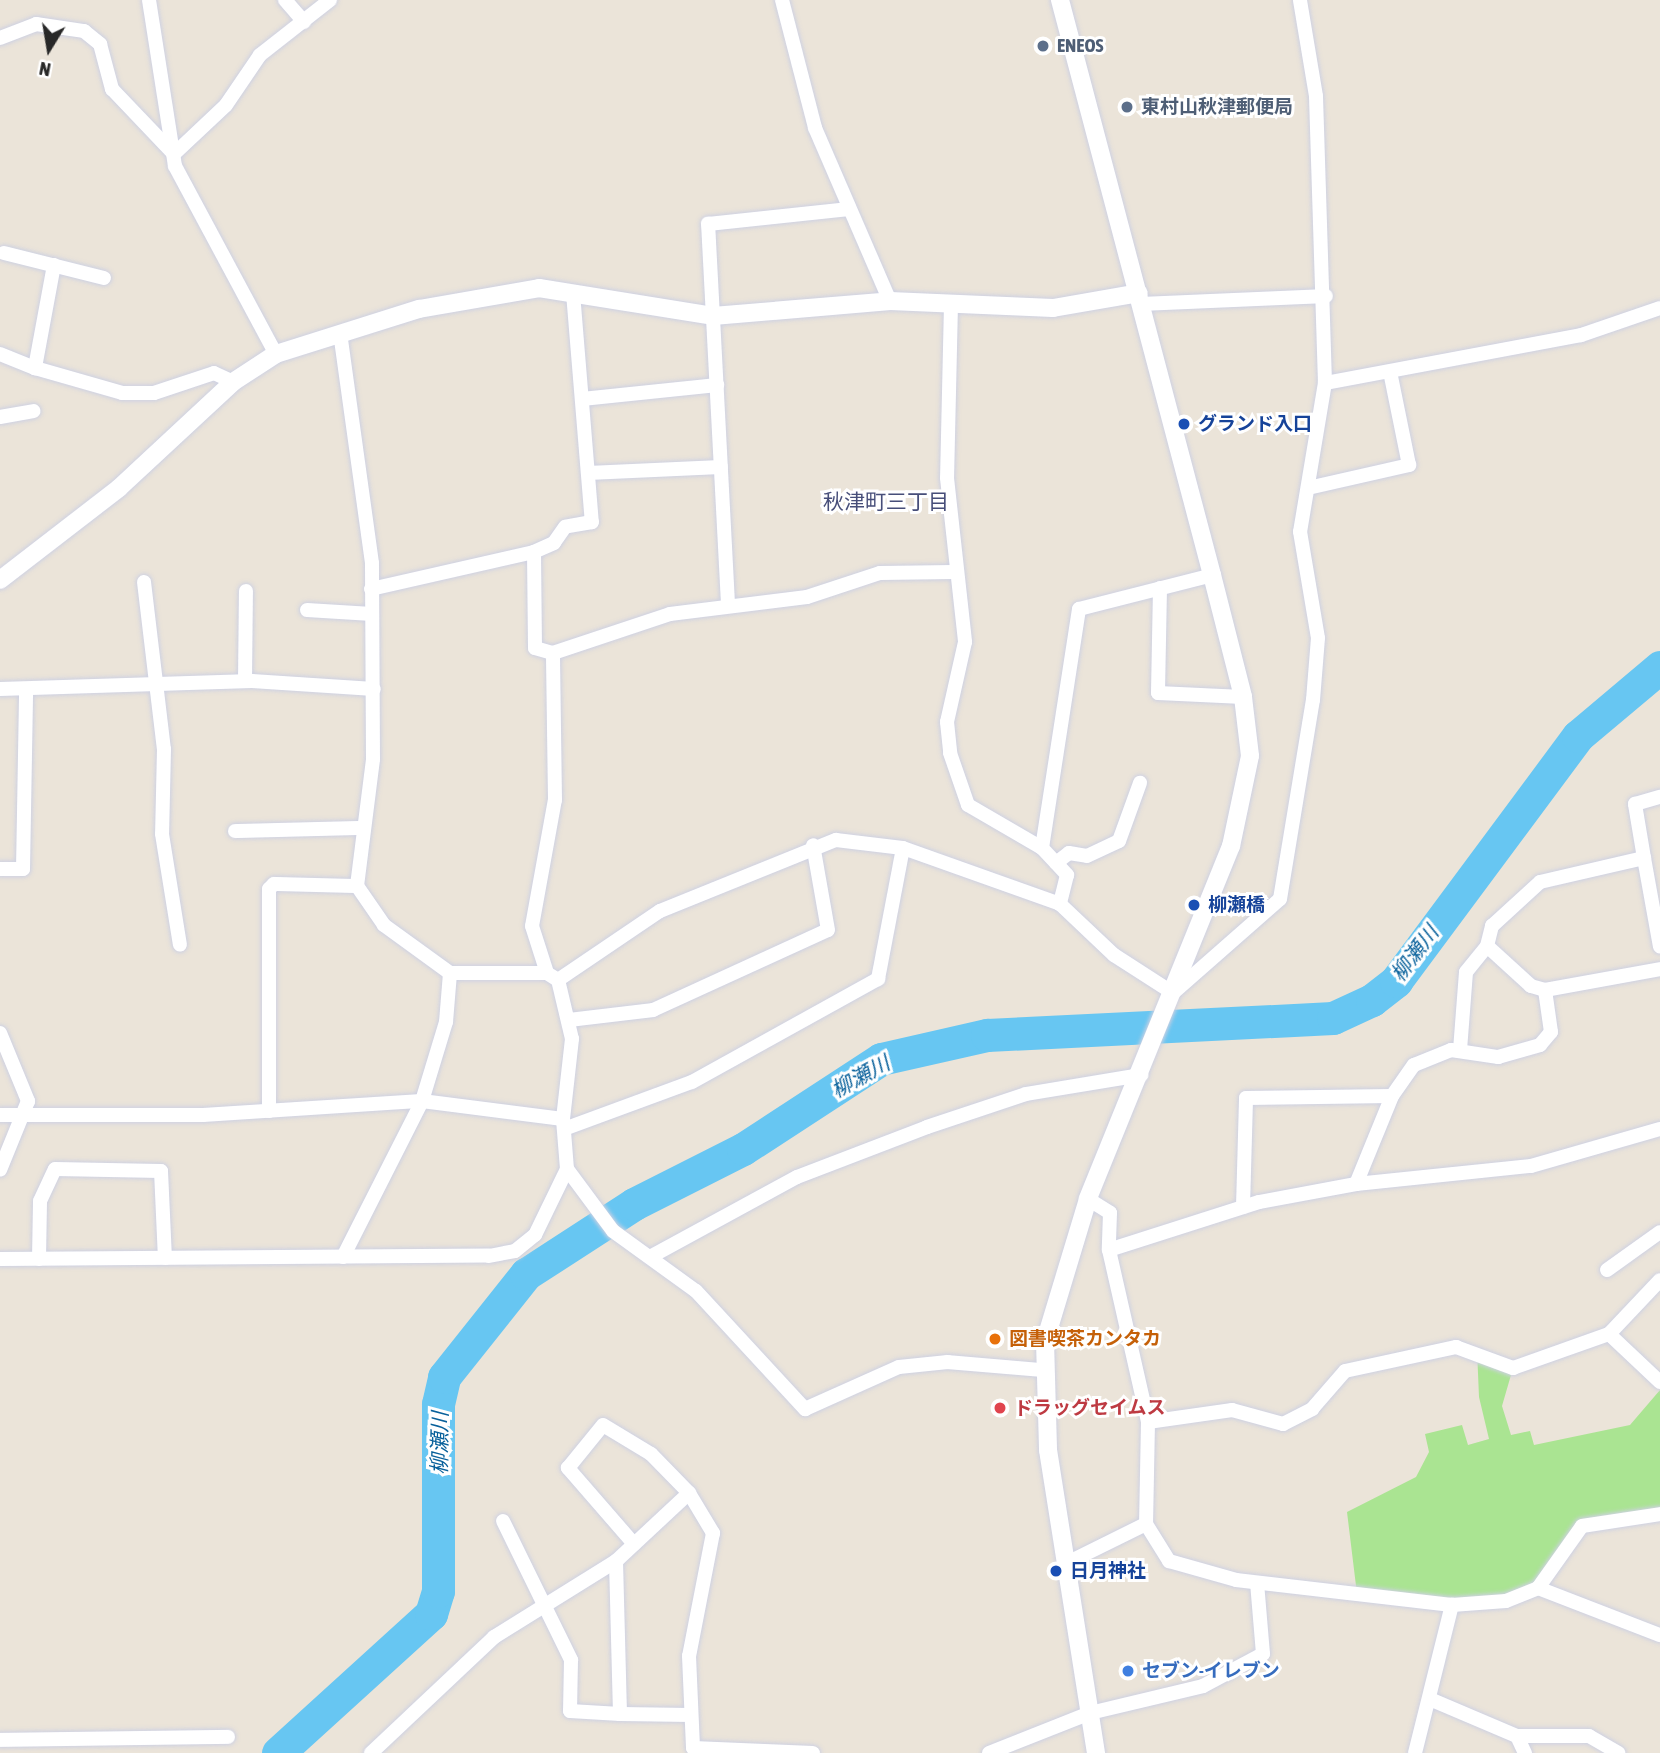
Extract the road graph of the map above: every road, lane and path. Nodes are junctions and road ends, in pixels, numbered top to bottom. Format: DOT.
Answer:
graph roads {
  1 [pos="149,0"];
  2 [pos="285,0"];
  3 [pos="330,0"];
  4 [pos="782,0"];
  5 [pos="1060,0"];
  6 [pos="1304,1"];
  7 [pos="304,22"];
  8 [pos="0,38"];
  9 [pos="174,154"];
  10 [pos="849,209"];
  11 [pos="4,253"];
  12 [pos="54,265"];
  13 [pos="104,278"];
  14 [pos="573,293"];
  15 [pos="1326,296"];
  16 [pos="1140,298"];
  17 [pos="890,301"];
  18 [pos="951,304"];
  19 [pos="1660,308"];
  20 [pos="713,316"];
  21 [pos="340,333"];
  22 [pos="0,354"];
  23 [pos="276,354"];
  24 [pos="35,368"];
  25 [pos="1390,372"];
  26 [pos="233,382"];
  27 [pos="1325,383"];
  28 [pos="717,385"];
  29 [pos="582,399"];
  30 [pos="33,411"];
  31 [pos="0,417"];
  32 [pos="721,467"];
  33 [pos="588,473"];
  34 [pos="1308,488"];
  35 [pos="534,552"];
  36 [pos="953,572"];
  37 [pos="1212,575"];
  38 [pos="0,580"];
  39 [pos="144,582"];
  40 [pos="1160,588"];
  41 [pos="371,589"];
  42 [pos="246,592"];
  43 [pos="728,604"];
  44 [pos="307,610"];
  45 [pos="372,614"];
  46 [pos="553,653"];
  47 [pos="245,681"];
  48 [pos="152,683"];
  49 [pos="0,689"];
  50 [pos="26,689"];
  51 [pos="374,689"];
  52 [pos="1243,697"];
  53 [pos="1140,783"];
  54 [pos="1660,797"];
  55 [pos="361,828"];
  56 [pos="235,831"];
  57 [pos="813,845"];
  58 [pos="903,848"];
  59 [pos="1042,848"];
  60 [pos="1644,858"];
  61 [pos="1056,863"];
  62 [pos="0,869"];
  63 [pos="357,886"];
  64 [pos="1656,887"];
  65 [pos="1060,904"];
  66 [pos="180,945"];
  67 [pos="1487,946"];
  68 [pos="1660,947"];
  69 [pos="1660,969"];
  70 [pos="450,973"];
  71 [pos="553,976"];
  72 [pos="1545,990"];
  73 [pos="1173,995"];
  74 [pos="569,1020"];
  75 [pos="0,1033"];
  76 [pos="1460,1050"];
  77 [pos="1142,1071"];
  78 [pos="1392,1096"];
  79 [pos="422,1101"];
  80 [pos="269,1111"];
  81 [pos="0,1115"];
  82 [pos="27,1116"];
  83 [pos="563,1124"];
  84 [pos="1660,1129"];
  85 [pos="567,1169"];
  86 [pos="0,1170"];
  87 [pos="1356,1184"];
  88 [pos="1088,1199"];
  89 [pos="1243,1207"];
  90 [pos="1660,1232"];
  91 [pos="1109,1250"];
  92 [pos="343,1257"];
  93 [pos="650,1257"];
  94 [pos="165,1258"];
  95 [pos="0,1259"];
  96 [pos="39,1259"];
  97 [pos="1607,1270"];
  98 [pos="1660,1280"];
  99 [pos="1609,1334"];
  100 [pos="1042,1370"];
  101 [pos="1660,1382"];
  102 [pos="1148,1422"];
  103 [pos="689,1493"];
  104 [pos="1660,1514"];
  105 [pos="503,1521"];
  106 [pos="1146,1524"];
  107 [pos="634,1544"];
  108 [pos="615,1561"];
  109 [pos="1069,1562"];
  110 [pos="1257,1583"];
  111 [pos="1538,1588"];
  112 [pos="1452,1605"];
  113 [pos="545,1608"];
  114 [pos="1660,1635"];
  115 [pos="1432,1700"];
  116 [pos="1090,1713"];
  117 [pos="620,1714"];
  118 [pos="691,1715"];
  119 [pos="1517,1736"];
  120 [pos="228,1737"];
  121 [pos="206,1738"];
  122 [pos="0,1740"];
  123 [pos="204,1753"];
  124 [pos="371,1753"];
  125 [pos="813,1753"];
  126 [pos="989,1753"];
  127 [pos="1096,1753"];
  128 [pos="1415,1753"];
  129 [pos="1525,1753"];
  130 [pos="1619,1753"];
  1 -- 9 [label="street"];
  2 -- 7 [label="street"];
  3 -- 7 [label="street"];
  4 -- 10 [label="street"];
  5 -- 16 [label="street"];
  6 -- 15 [label="street"];
  7 -- 9 [label="street"];
  8 -- 9 [label="street"];
  9 -- 23 [label="street"];
  10 -- 17 [label="street"];
  10 -- 20 [label="street"];
  11 -- 12 [label="street"];
  12 -- 13 [label="street"];
  12 -- 24 [label="street"];
  14 -- 20 [label="street"];
  14 -- 21 [label="street"];
  14 -- 29 [label="street"];
  15 -- 16 [label="street"];
  15 -- 27 [label="street"];
  16 -- 18 [label="street"];
  16 -- 37 [label="street"];
  17 -- 18 [label="street"];
  17 -- 20 [label="street"];
  18 -- 36 [label="street"];
  19 -- 25 [label="street"];
  20 -- 28 [label="street"];
  21 -- 23 [label="street"];
  21 -- 41 [label="street"];
  22 -- 24 [label="street"];
  23 -- 26 [label="street"];
  24 -- 26 [label="street"];
  25 -- 27 [label="street"];
  25 -- 34 [label="street"];
  26 -- 38 [label="street"];
  27 -- 34 [label="street"];
  28 -- 29 [label="street"];
  28 -- 32 [label="street"];
  29 -- 33 [label="street"];
  30 -- 31 [label="street"];
  32 -- 33 [label="street"];
  32 -- 43 [label="street"];
  33 -- 35 [label="street"];
  34 -- 73 [label="street"];
  35 -- 41 [label="street"];
  35 -- 46 [label="street"];
  36 -- 43 [label="street"];
  36 -- 59 [label="street"];
  37 -- 40 [label="street"];
  37 -- 52 [label="street"];
  39 -- 48 [label="street"];
  40 -- 52 [label="street"];
  40 -- 59 [label="street"];
  41 -- 45 [label="street"];
  42 -- 47 [label="street"];
  43 -- 46 [label="street"];
  44 -- 45 [label="street"];
  45 -- 51 [label="street"];
  46 -- 71 [label="street"];
  47 -- 48 [label="street"];
  47 -- 51 [label="street"];
  48 -- 50 [label="street"];
  48 -- 66 [label="street"];
  49 -- 50 [label="street"];
  50 -- 62 [label="street"];
  51 -- 55 [label="street"];
  52 -- 73 [label="street"];
  53 -- 61 [label="street"];
  54 -- 60 [label="street"];
  55 -- 56 [label="street"];
  55 -- 63 [label="street"];
  57 -- 58 [label="street"];
  57 -- 71 [label="street"];
  57 -- 74 [label="street"];
  58 -- 65 [label="street"];
  58 -- 83 [label="street"];
  59 -- 61 [label="street"];
  60 -- 64 [label="street"];
  60 -- 67 [label="street"];
  61 -- 65 [label="street"];
  63 -- 70 [label="street"];
  63 -- 80 [label="street"];
  64 -- 68 [label="street"];
  65 -- 73 [label="street"];
  67 -- 72 [label="street"];
  67 -- 76 [label="street"];
  69 -- 72 [label="street"];
  70 -- 71 [label="street"];
  70 -- 79 [label="street"];
  71 -- 74 [label="street"];
  72 -- 76 [label="street"];
  73 -- 77 [label="street"];
  74 -- 83 [label="street"];
  75 -- 82 [label="street"];
  76 -- 78 [label="street"];
  77 -- 88 [label="street"];
  77 -- 93 [label="street"];
  78 -- 87 [label="street"];
  78 -- 89 [label="street"];
  79 -- 80 [label="street"];
  79 -- 83 [label="street"];
  79 -- 92 [label="street"];
  80 -- 82 [label="street"];
  81 -- 82 [label="street"];
  82 -- 86 [label="street"];
  83 -- 85 [label="street"];
  84 -- 87 [label="street"];
  85 -- 92 [label="street"];
  85 -- 93 [label="street"];
  87 -- 89 [label="street"];
  88 -- 91 [label="street"];
  88 -- 100 [label="street"];
  89 -- 91 [label="street"];
  90 -- 97 [label="street"];
  91 -- 102 [label="street"];
  92 -- 94 [label="street"];
  93 -- 100 [label="street"];
  94 -- 96 [label="street"];
  94 -- 96 [label="street"];
  95 -- 96 [label="street"];
  98 -- 99 [label="street"];
  99 -- 101 [label="street"];
  99 -- 102 [label="street"];
  100 -- 109 [label="street"];
  102 -- 106 [label="street"];
  103 -- 107 [label="street"];
  103 -- 107 [label="street"];
  103 -- 118 [label="street"];
  104 -- 111 [label="street"];
  105 -- 113 [label="street"];
  106 -- 109 [label="street"];
  106 -- 110 [label="street"];
  107 -- 108 [label="street"];
  108 -- 113 [label="street"];
  108 -- 117 [label="street"];
  109 -- 116 [label="street"];
  110 -- 112 [label="street"];
  110 -- 116 [label="street"];
  111 -- 112 [label="street"];
  111 -- 114 [label="street"];
  112 -- 115 [label="street"];
  113 -- 117 [label="street"];
  113 -- 124 [label="street"];
  115 -- 119 [label="street"];
  115 -- 128 [label="street"];
  116 -- 126 [label="street"];
  116 -- 127 [label="street"];
  117 -- 118 [label="street"];
  118 -- 125 [label="street"];
  119 -- 129 [label="street"];
  119 -- 130 [label="street"];
  120 -- 121 [label="street"];
  121 -- 122 [label="street"];
  121 -- 123 [label="street"];
}
